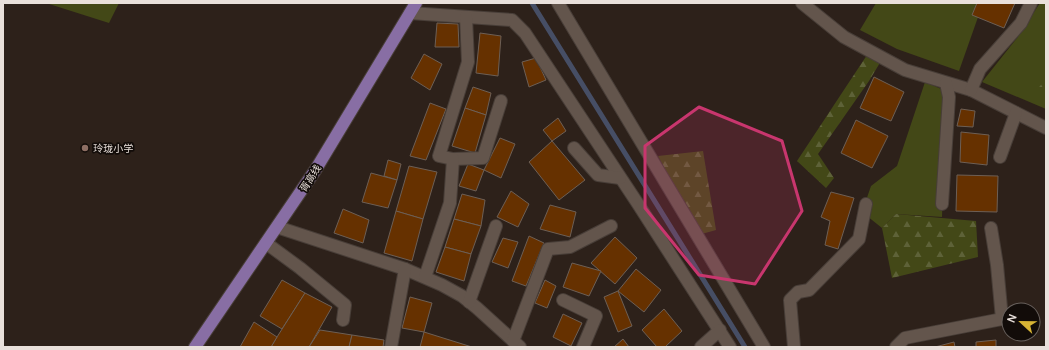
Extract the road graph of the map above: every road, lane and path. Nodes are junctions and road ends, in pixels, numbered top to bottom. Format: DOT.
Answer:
graph roads {
  1 [pos="558,3"];
  2 [pos="802,3"];
  3 [pos="1032,3"];
  4 [pos="413,8"];
  5 [pos="466,17"];
  6 [pos="946,83"];
  7 [pos="971,90"];
  8 [pos="501,101"];
  9 [pos="1016,113"];
  10 [pos="1046,128"];
  11 [pos="574,148"];
  12 [pos="1000,157"];
  13 [pos="454,159"];
  14 [pos="620,178"];
  15 [pos="866,204"];
  16 [pos="942,204"];
  17 [pos="277,226"];
  18 [pos="496,226"];
  19 [pos="611,226"];
  20 [pos="992,228"];
  21 [pos="266,243"];
  22 [pos="405,269"];
  23 [pos="425,278"];
  24 [pos="564,300"];
  25 [pos="469,302"];
  26 [pos="343,320"];
  27 [pos="720,330"];
  28 [pos="516,344"];
  29 [pos="195,347"];
  30 [pos="391,347"];
  31 [pos="583,347"];
  32 [pos="701,347"];
  33 [pos="730,347"];
  34 [pos="764,347"];
  35 [pos="794,347"];
  36 [pos="896,347"];
  1 -- 34 [label="street"];
  2 -- 6 [label="street"];
  3 -- 7 [label="street"];
  4 -- 5 [label="street"];
  4 -- 17 [label="main road, 胥高线"];
  5 -- 13 [label="street"];
  5 -- 14 [label="street"];
  6 -- 7 [label="street"];
  6 -- 16 [label="street"];
  7 -- 9 [label="street"];
  8 -- 13 [label="street"];
  9 -- 10 [label="street"];
  9 -- 12 [label="street"];
  11 -- 14 [label="street"];
  13 -- 23 [label="street"];
  14 -- 27 [label="street"];
  15 -- 35 [label="street"];
  17 -- 21 [label="main road, 胥高线"];
  17 -- 22 [label="street"];
  18 -- 25 [label="street"];
  19 -- 28 [label="street"];
  20 -- 36 [label="street"];
  21 -- 26 [label="street"];
  21 -- 29 [label="main road, 胥高线"];
  22 -- 23 [label="street"];
  22 -- 30 [label="street"];
  23 -- 25 [label="street"];
  24 -- 31 [label="street"];
  25 -- 28 [label="street"];
  27 -- 32 [label="street"];
  27 -- 33 [label="street"];
}
